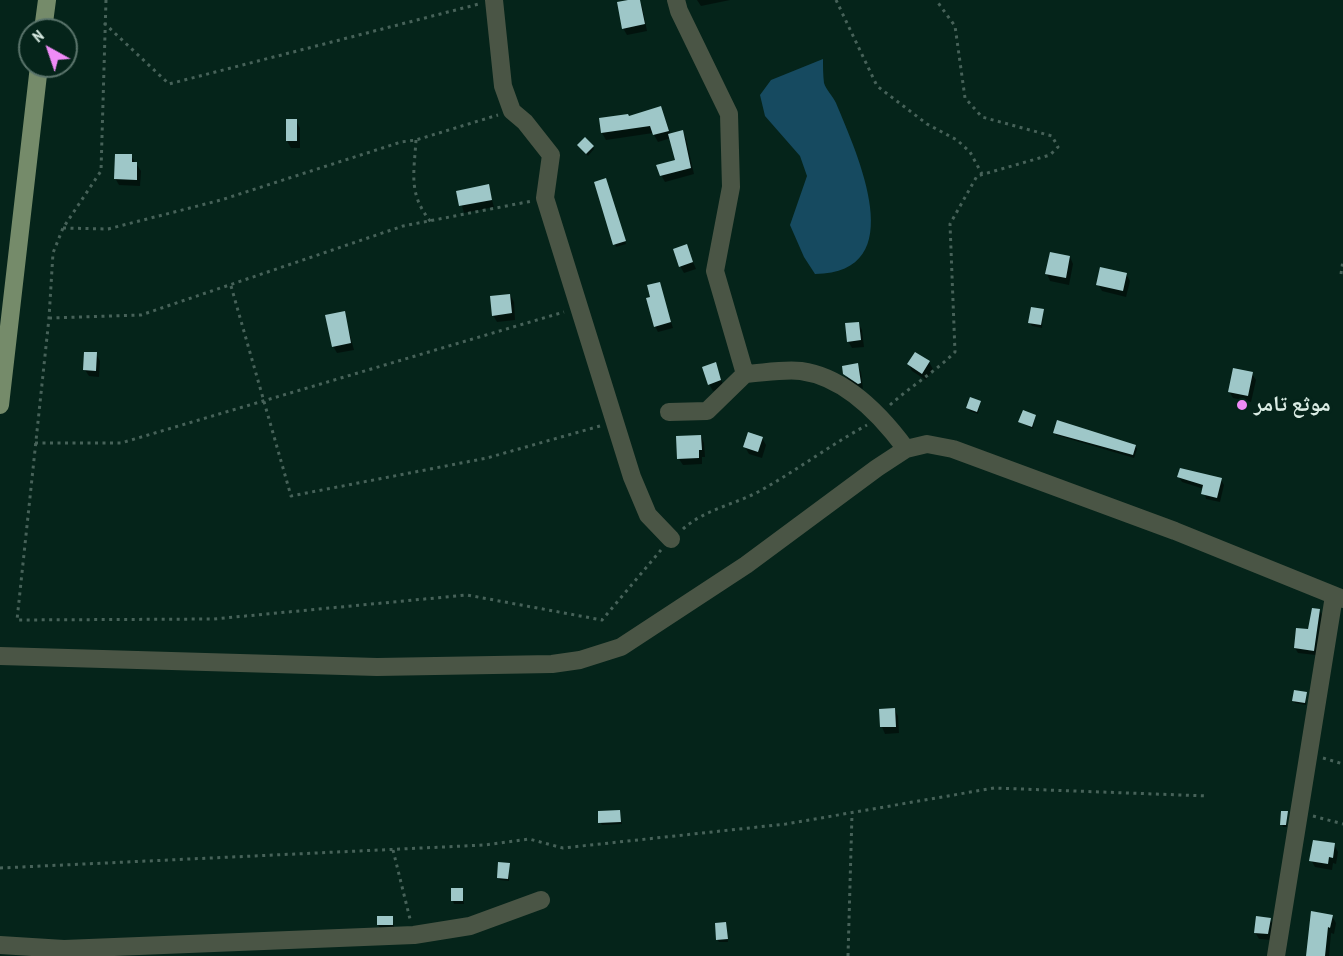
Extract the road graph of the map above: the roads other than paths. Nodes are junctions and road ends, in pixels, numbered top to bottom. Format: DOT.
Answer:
graph roads {
  1 [pos="47,0"];
  2 [pos="494,0"];
  3 [pos="676,0"];
  4 [pos="45,18"];
  5 [pos="38,78"];
  6 [pos="745,374"];
  7 [pos="0,405"];
  8 [pos="669,412"];
  9 [pos="906,449"];
  10 [pos="671,539"];
  11 [pos="1338,597"];
  12 [pos="0,656"];
  13 [pos="541,900"];
  14 [pos="0,945"];
  15 [pos="1276,956"];
  1 -- 4 [label="main road"];
  2 -- 10 [label="street"];
  3 -- 6 [label="street"];
  5 -- 7 [label="main road"];
  6 -- 8 [label="street"];
  6 -- 9 [label="street"];
  9 -- 11 [label="street"];
  9 -- 12 [label="street"];
  11 -- 15 [label="street"];
  13 -- 14 [label="street"];
}
